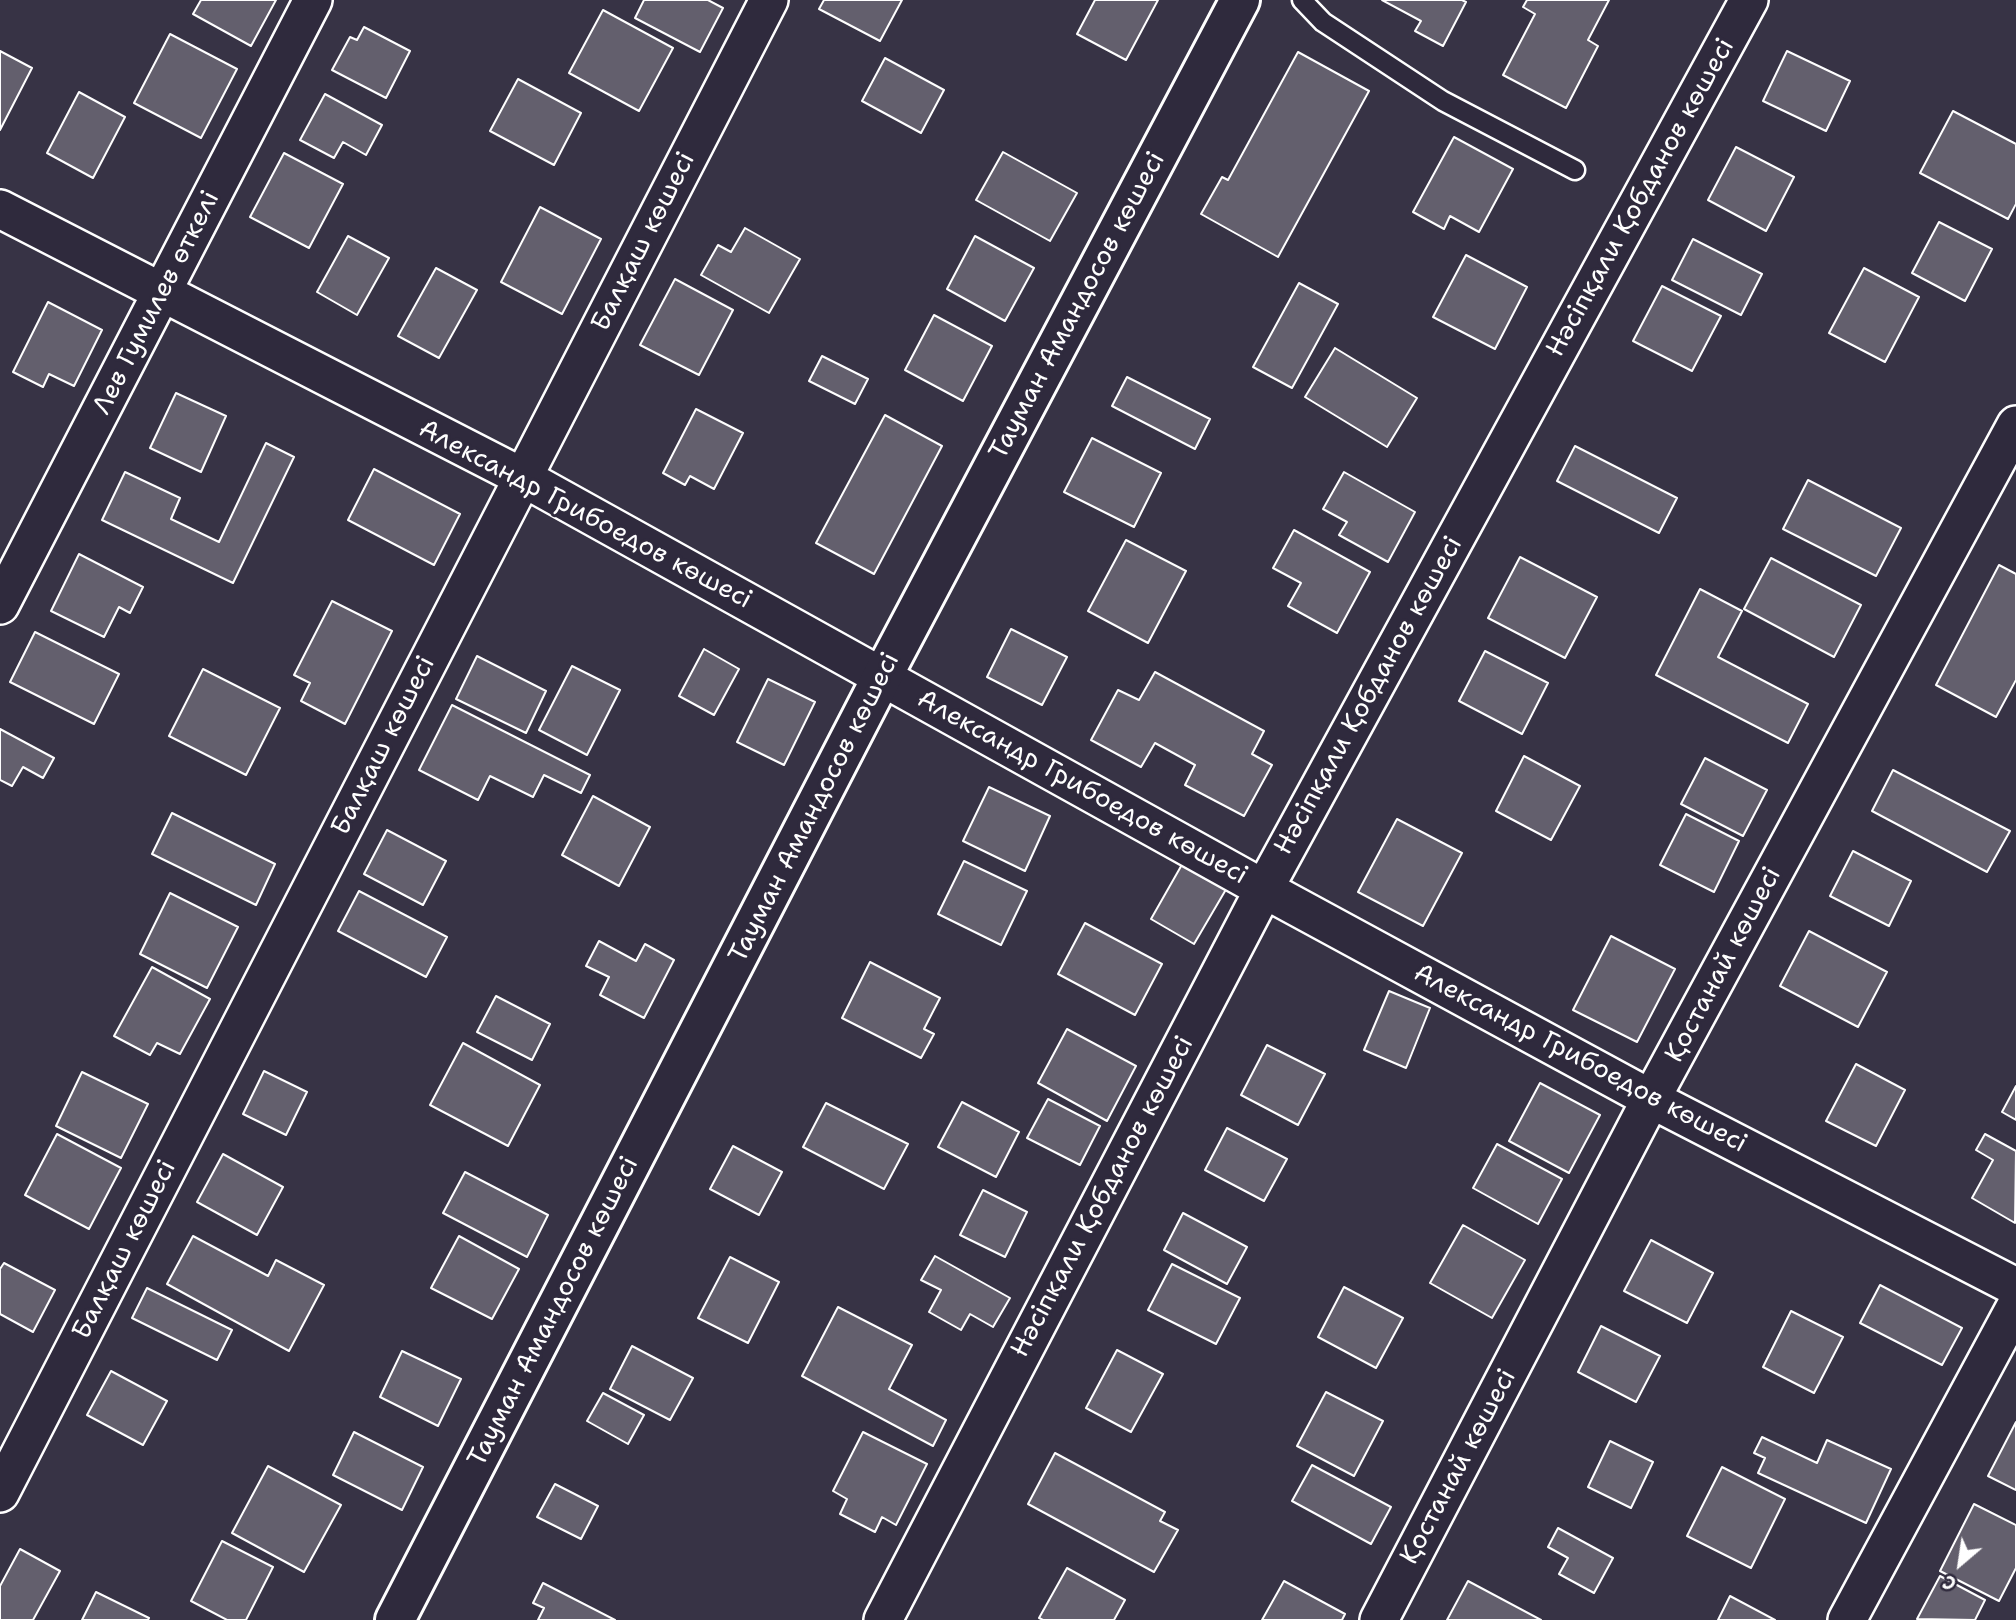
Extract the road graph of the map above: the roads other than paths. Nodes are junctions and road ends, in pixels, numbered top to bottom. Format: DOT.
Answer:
graph roads {
  1 [pos="313,0"];
  2 [pos="769,0"];
  3 [pos="1240,0"];
  4 [pos="1302,0"];
  5 [pos="1749,0"];
  6 [pos="1575,170"];
  7 [pos="0,209"];
  8 [pos="163,294"];
  9 [pos="2016,425"];
  10 [pos="522,477"];
  11 [pos="0,605"];
  12 [pos="882,677"];
  13 [pos="1264,889"];
  14 [pos="1651,1099"];
  15 [pos="2016,1287"];
  16 [pos="2016,1306"];
  17 [pos="0,1493"];
  18 [pos="395,1620"];
  19 [pos="883,1620"];
  20 [pos="1379,1620"];
  21 [pos="1847,1620"];
  1 -- 8 [label="street, Лев Гумилев өткелі"];
  2 -- 10 [label="street, Балқаш көшесі"];
  3 -- 12 [label="main road, Тауман Амандосов көшесі"];
  4 -- 6 [label="lane"];
  5 -- 13 [label="street, Нәсіпқали Қобданов көшесі"];
  7 -- 8 [label="street, Александр Грибоедов көшесі"];
  8 -- 10 [label="street, Александр Грибоедов көшесі"];
  8 -- 11 [label="street, Лев Гумилев өткелі"];
  9 -- 14 [label="street, Қостанай көшесі"];
  10 -- 12 [label="street, Александр Грибоедов көшесі"];
  10 -- 17 [label="street, Балқаш көшесі"];
  12 -- 13 [label="street, Александр Грибоедов көшесі"];
  12 -- 18 [label="main road, Тауман Амандосов көшесі"];
  13 -- 14 [label="street, Александр Грибоедов көшесі"];
  13 -- 19 [label="street, Нәсіпқали Қобданов көшесі"];
  14 -- 15 [label="street, Александр Грибоедов көшесі"];
  14 -- 20 [label="street, Қостанай көшесі"];
  16 -- 21 [label="street"];
}
